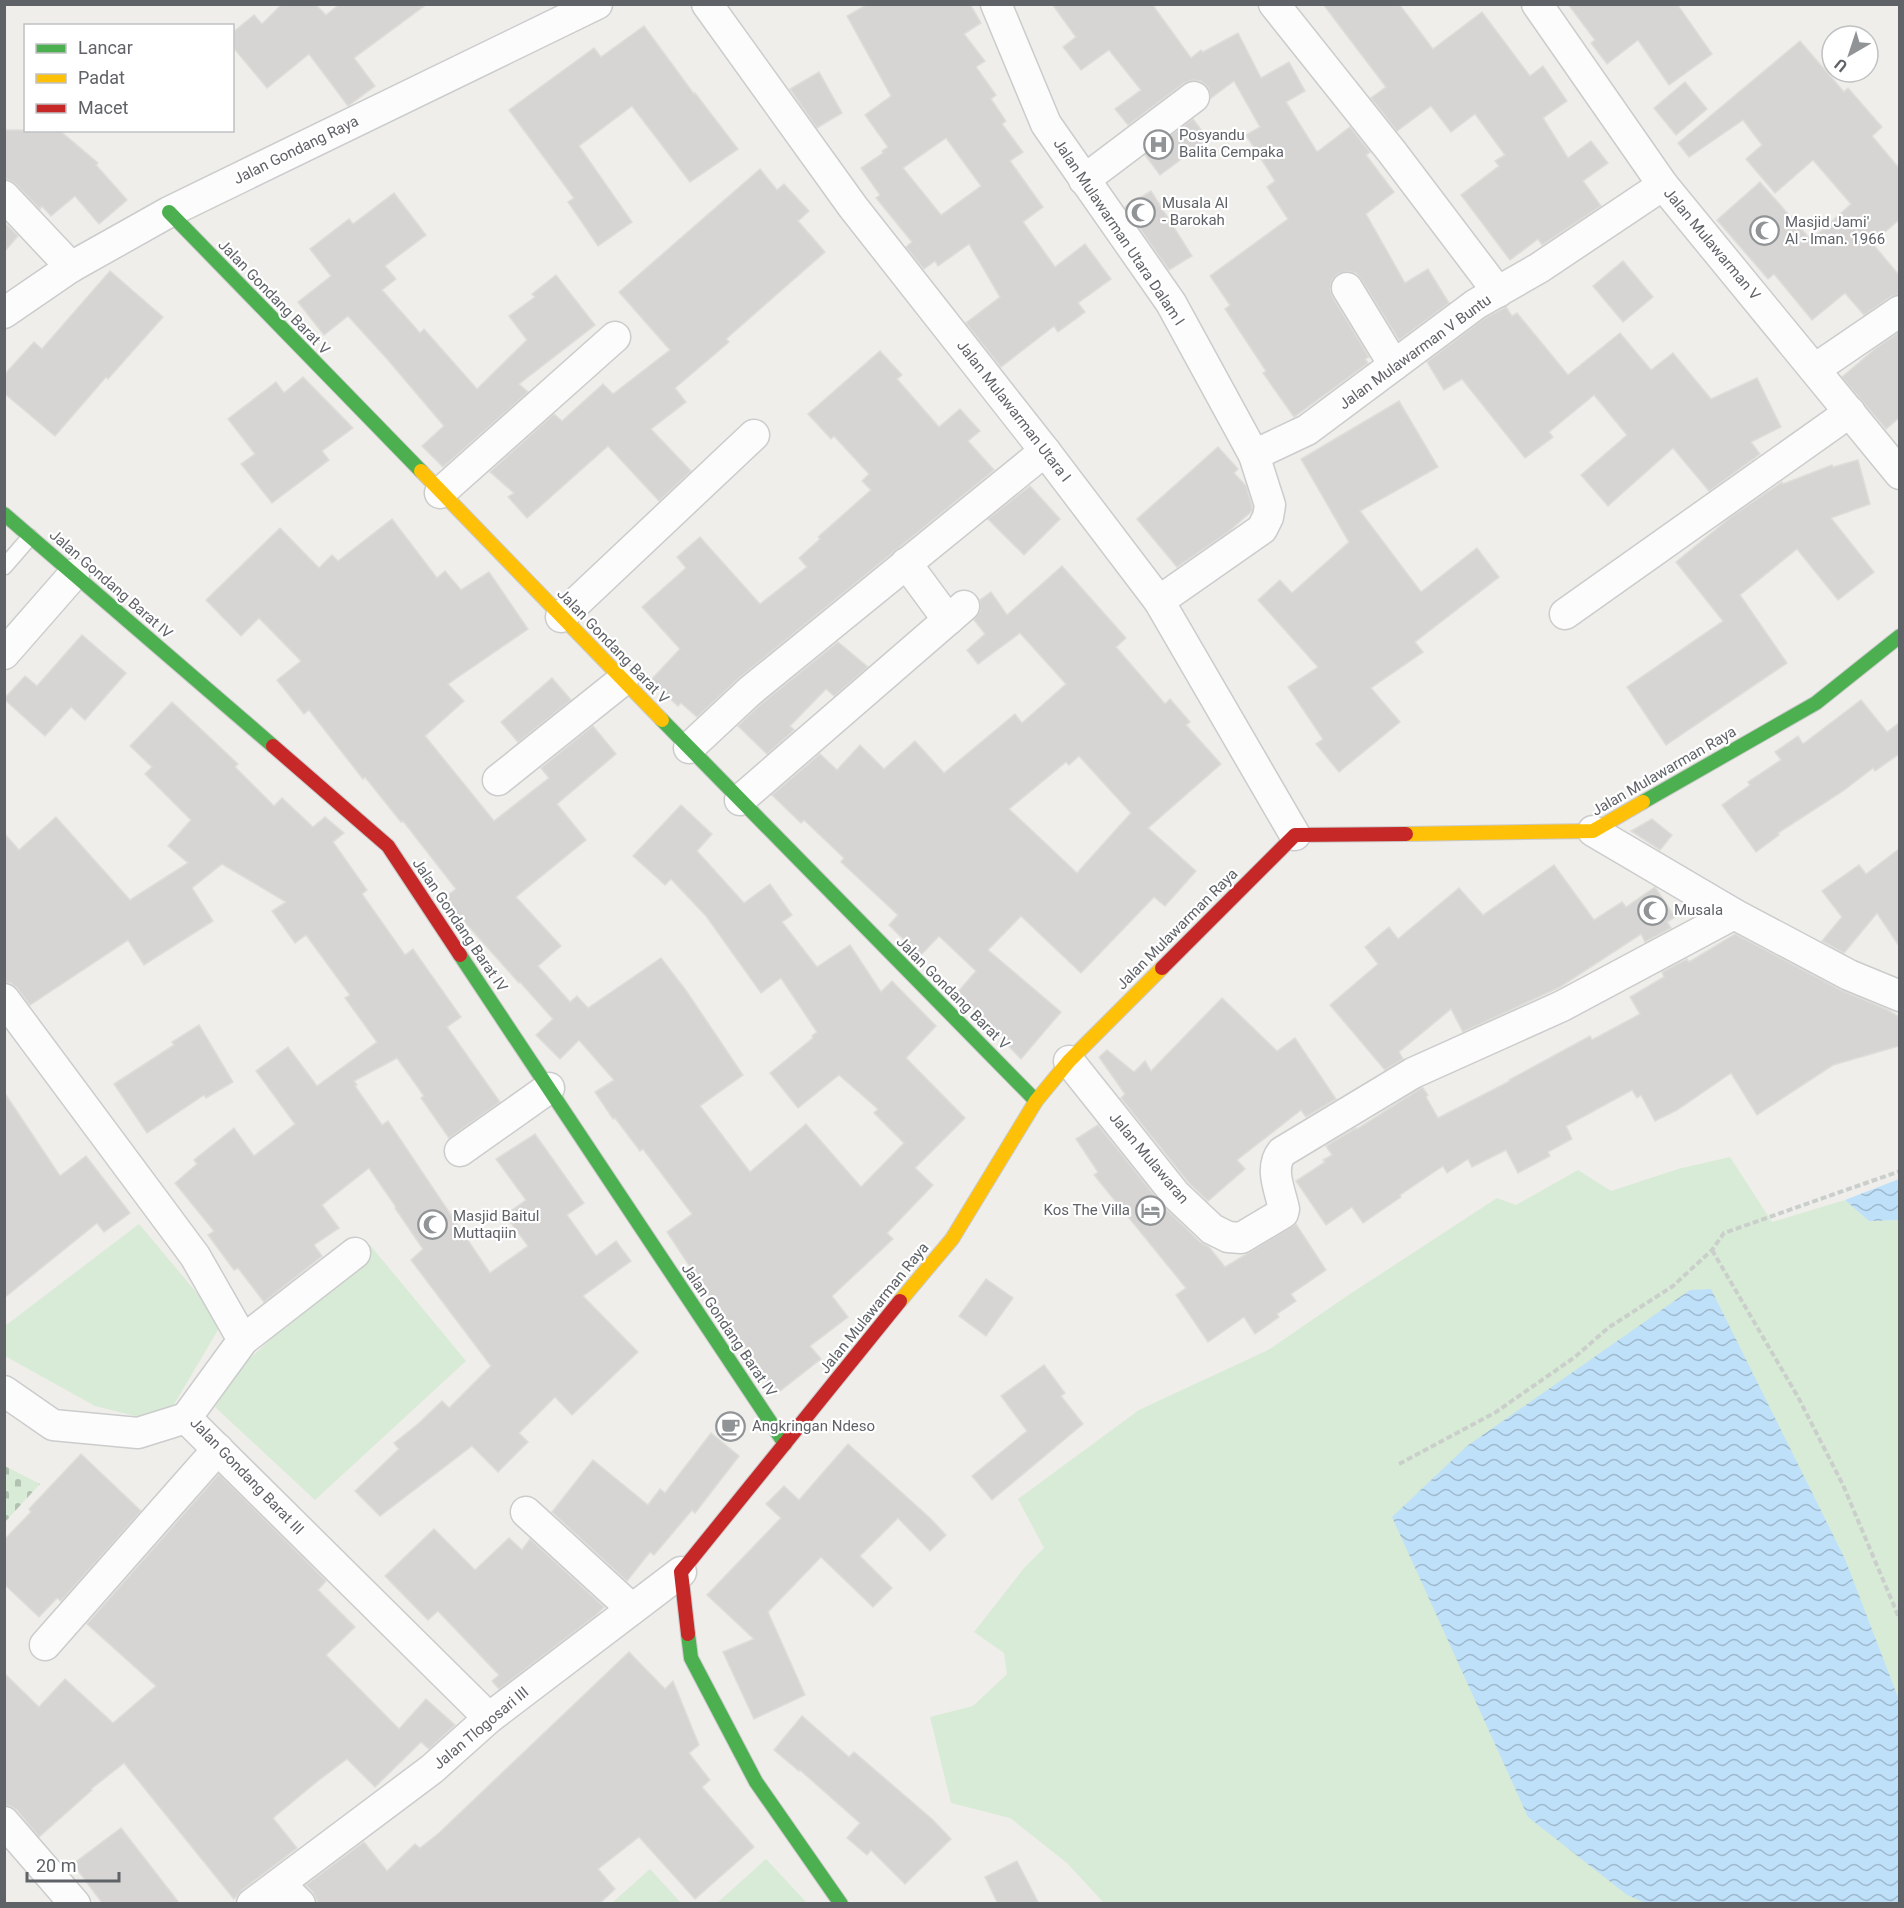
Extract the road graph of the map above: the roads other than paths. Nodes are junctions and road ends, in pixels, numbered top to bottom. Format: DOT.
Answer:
graph roads {
  1 [pos="597,4"];
  2 [pos="707,4"];
  3 [pos="996,4"];
  4 [pos="1274,4"];
  5 [pos="1537,4"];
  6 [pos="1194,97"];
  7 [pos="1084,180"];
  8 [pos="1663,185"];
  9 [pos="4,196"];
  10 [pos="169,212"];
  11 [pos="71,267"];
  12 [pos="1347,288"];
  13 [pos="1498,292"];
  14 [pos="1899,311"];
  15 [pos="4,313"];
  16 [pos="615,337"];
  17 [pos="1394,365"];
  18 [pos="1815,369"];
  19 [pos="1850,412"];
  20 [pos="754,435"];
  21 [pos="1046,450"];
  22 [pos="1254,455"];
  23 [pos="1899,474"];
  24 [pos="440,493"];
  25 [pos="4,514"];
  26 [pos="30,537"];
  27 [pos="906,563"];
  28 [pos="4,567"];
  29 [pos="74,574"];
  30 [pos="1159,601"];
  31 [pos="1564,614"];
  32 [pos="561,617"];
  33 [pos="1899,636"];
  34 [pos="4,654"];
  35 [pos="623,680"];
  36 [pos="689,748"];
  37 [pos="498,780"];
  38 [pos="740,800"];
  39 [pos="1593,831"];
  40 [pos="1294,835"];
  41 [pos="1734,914"];
  42 [pos="1899,996"];
  43 [pos="4,999"];
  44 [pos="1069,1061"];
  45 [pos="549,1088"];
  46 [pos="1036,1101"];
  47 [pos="460,1151"];
  48 [pos="355,1252"];
  49 [pos="243,1340"];
  50 [pos="4,1391"];
  51 [pos="186,1418"];
  52 [pos="785,1444"];
  53 [pos="218,1449"];
  54 [pos="526,1512"];
  55 [pos="681,1572"];
  56 [pos="632,1609"];
  57 [pos="45,1645"];
  58 [pos="489,1718"];
  59 [pos="4,1822"];
  60 [pos="290,1894"];
  61 [pos="75,1904"];
  62 [pos="252,1904"];
  63 [pos="841,1904"];
  1 -- 10 [label="street, Jalan Gondang Raya"];
  2 -- 21 [label="street, Jalan Mulawarman Utara I"];
  3 -- 7 [label="street, Jalan Mulawarman Utara Dalam I"];
  4 -- 13 [label="street"];
  5 -- 8 [label="street, Jalan Mulawarman V"];
  6 -- 7 [label="street"];
  7 -- 22 [label="street, Jalan Mulawarman Utara Dalam I"];
  8 -- 13 [label="street, Jalan Mulawarman V Buntu"];
  8 -- 18 [label="street, Jalan Mulawarman V"];
  9 -- 11 [label="street"];
  10 -- 11 [label="street, Jalan Gondang Raya"];
  10 -- 24 [label="street, Jalan Gondang Barat V"];
  11 -- 15 [label="street, Jalan Gondang Raya"];
  12 -- 17 [label="street"];
  13 -- 17 [label="street, Jalan Mulawarman V Buntu"];
  14 -- 18 [label="street"];
  16 -- 24 [label="street"];
  17 -- 22 [label="street, Jalan Mulawarman V Buntu"];
  18 -- 19 [label="street, Jalan Mulawarman V"];
  19 -- 23 [label="street, Jalan Mulawarman V"];
  19 -- 31 [label="street"];
  20 -- 32 [label="street"];
  21 -- 27 [label="street"];
  21 -- 30 [label="street, Jalan Mulawarman Utara I"];
  22 -- 30 [label="street, Jalan Mulawarman Utara Dalam I"];
  24 -- 32 [label="street, Jalan Gondang Barat V"];
  25 -- 26 [label="street, Jalan Gondang Barat IV"];
  26 -- 28 [label="lane"];
  26 -- 29 [label="street, Jalan Gondang Barat IV"];
  27 -- 36 [label="street"];
  27 -- 38 [label="street"];
  29 -- 34 [label="street"];
  29 -- 45 [label="street, Jalan Gondang Barat IV"];
  30 -- 40 [label="street, Jalan Mulawarman Utara I"];
  32 -- 35 [label="street, Jalan Gondang Barat V"];
  33 -- 39 [label="street, Jalan Mulawarman Raya"];
  35 -- 36 [label="street, Jalan Gondang Barat V"];
  35 -- 37 [label="street"];
  36 -- 38 [label="street, Jalan Gondang Barat V"];
  38 -- 46 [label="street, Jalan Gondang Barat V"];
  39 -- 40 [label="street, Jalan Mulawarman Raya"];
  39 -- 41 [label="street"];
  40 -- 44 [label="street, Jalan Mulawarman Raya"];
  41 -- 42 [label="street"];
  41 -- 44 [label="street, Jalan Mulawaran"];
  43 -- 49 [label="street"];
  44 -- 46 [label="street, Jalan Mulawarman Raya"];
  45 -- 47 [label="street"];
  45 -- 52 [label="street, Jalan Gondang Barat IV"];
  46 -- 52 [label="street, Jalan Mulawarman Raya"];
  48 -- 49 [label="street, Jalan Gondang Barat III"];
  49 -- 51 [label="street, Jalan Gondang Barat III"];
  50 -- 51 [label="street"];
  51 -- 53 [label="street, Jalan Gondang Barat III"];
  52 -- 55 [label="street, Jalan Mulawarman Raya"];
  53 -- 57 [label="street"];
  53 -- 58 [label="street, Jalan Gondang Barat III"];
  54 -- 56 [label="street"];
  55 -- 56 [label="street, Jalan Tlogosari III"];
  55 -- 63 [label="street"];
  56 -- 58 [label="street, Jalan Tlogosari III"];
  58 -- 60 [label="street, Jalan Tlogosari III"];
  59 -- 61 [label="street"];
  60 -- 62 [label="street, Jalan Tlogosari III"];
}
